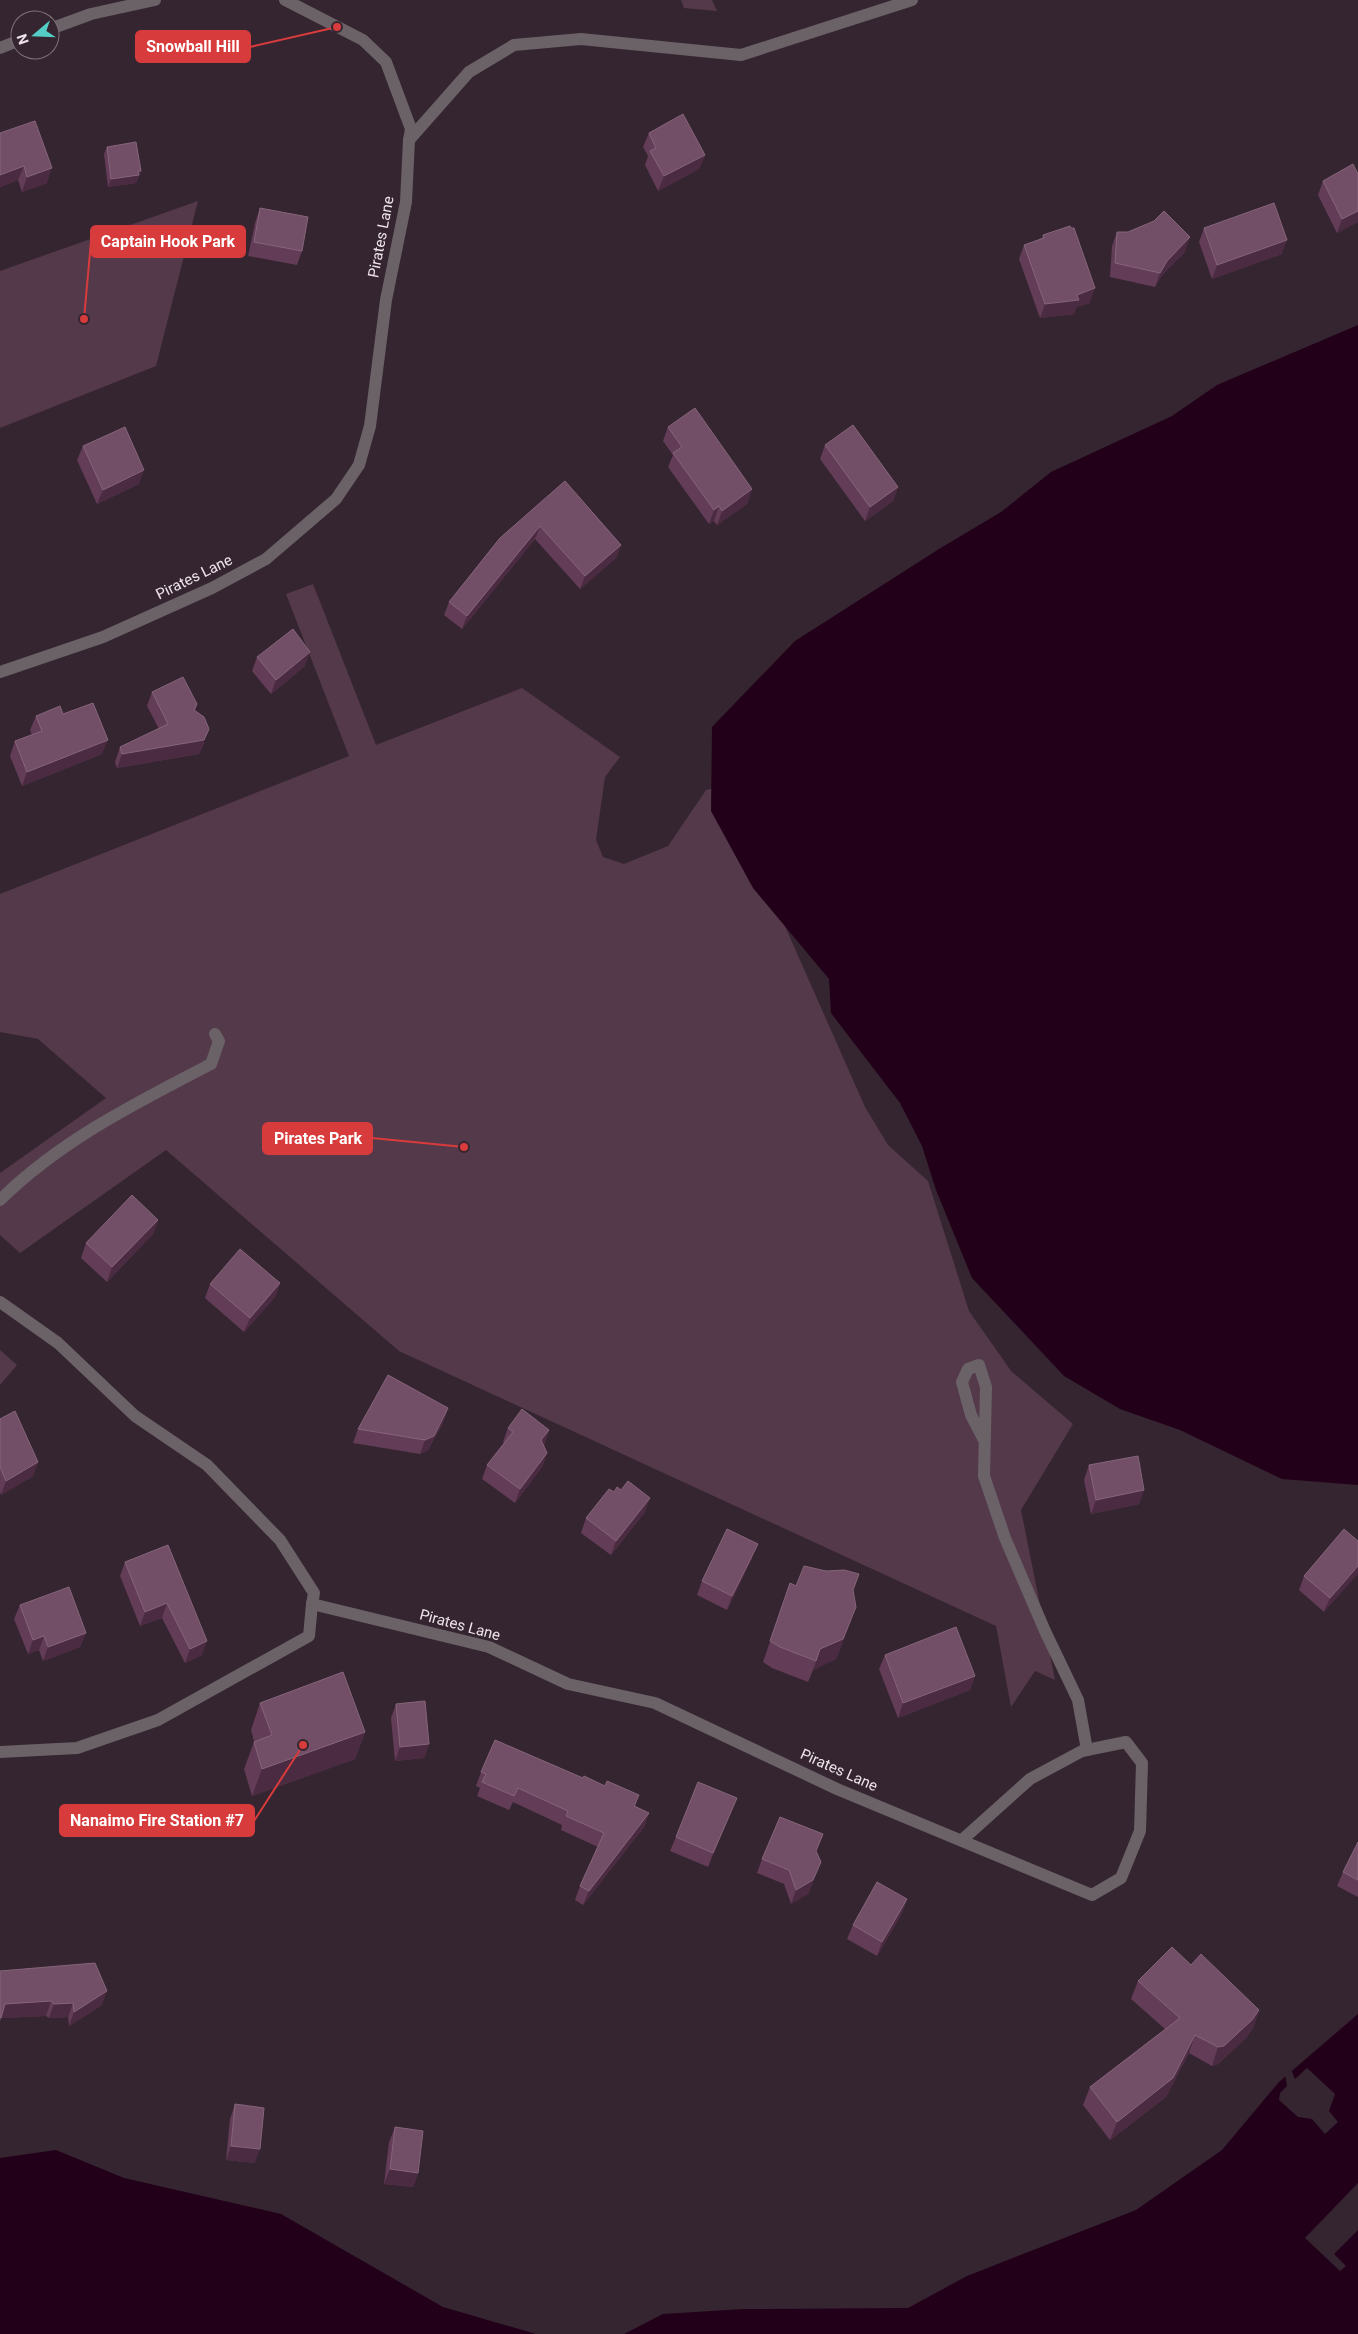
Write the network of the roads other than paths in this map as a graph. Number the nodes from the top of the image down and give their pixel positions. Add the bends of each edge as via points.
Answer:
1 (155, 0) edge
2 (285, 0) edge
3 (912, 0) edge
4 (60, 25) edge
5 (409, 140) junction
6 (0, 672) edge
7 (215, 1034) dead end
8 (0, 1200) edge
9 (0, 1302) edge
10 (984, 1440) junction
11 (312, 1604) junction
12 (1087, 1750) junction
13 (0, 1752) edge
14 (962, 1840) junction

1 - 4 street via 91,14
2 - 5 street, Pirates Lane via 363,40 386,62 410,130
3 - 5 street via 741,55 581,40 514,45 469,72
5 - 6 street, Pirates Lane via 406,202 386,300 370,426 359,465 336,499 266,559 212,588 103,637
7 - 8 street via 219,1041 210,1064 88,1130 38,1166
9 - 11 street via 58,1343 135,1416 207,1466 280,1540 314,1593
10 - 10 street via 986,1387 979,1365 968,1369 962,1382 971,1415
10 - 12 street via 984,1476 1005,1538 1078,1700
11 - 13 street via 309,1636 158,1720 77,1748
11 - 14 street, Pirates Lane via 489,1647 568,1684 655,1703 837,1789
12 - 14 street, Pirates Lane via 1030,1779
12 - 14 street, Pirates Lane via 1126,1742 1142,1763 1140,1831 1121,1878 1092,1895

